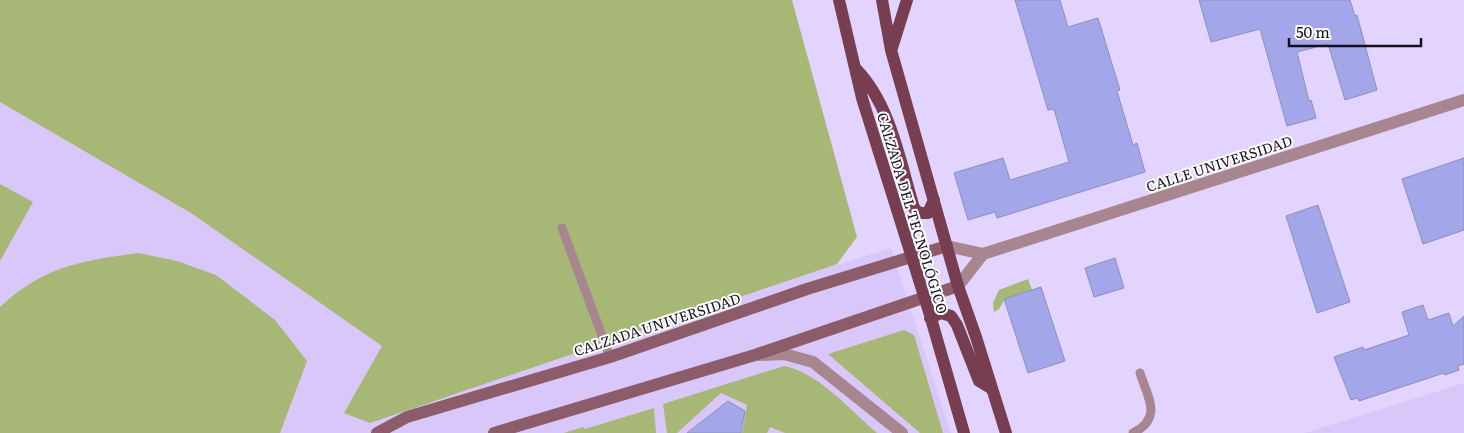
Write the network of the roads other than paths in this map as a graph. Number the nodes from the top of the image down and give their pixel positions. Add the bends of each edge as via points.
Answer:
1 (839, 0) edge
2 (882, 0) edge
3 (907, 0) edge
4 (891, 50) junction
5 (854, 67) junction
6 (1464, 100) edge
7 (934, 200) junction
8 (562, 228) dead end
9 (947, 246) junction
10 (983, 254) junction
11 (912, 256) junction
12 (958, 286) junction
13 (924, 298) junction
14 (930, 318) junction
15 (755, 355) junction
16 (610, 357) junction
17 (1140, 373) dead end
18 (992, 389) junction
19 (377, 433) edge
20 (494, 433) edge
21 (902, 433) edge
22 (964, 433) edge
23 (1006, 433) edge
24 (1133, 433) edge

1 - 5 main road, CALZADA DEL TECNOLÓGICO
2 - 4 main road, CALZADA DEL TECNOLÓGICO
3 - 4 main road
4 - 7 main road, CALZADA DEL TECNOLÓGICO
5 - 7 main road via 875,92 883,108 914,208 928,213
5 - 11 main road, CALZADA DEL TECNOLÓGICO
6 - 10 street, CALLE UNIVERSIDAD
7 - 9 main road, CALZADA DEL TECNOLÓGICO
8 - 16 lane
9 - 10 street
9 - 11 main road, CALZADA UNIVERSIDAD
9 - 12 main road, CALZADA DEL TECNOLÓGICO
10 - 12 street
11 - 13 main road, CALZADA DEL TECNOLÓGICO
11 - 16 main road, CALZADA UNIVERSIDAD
12 - 13 main road
12 - 18 main road, CALZADA DEL TECNOLÓGICO
13 - 14 main road, CALZADA DEL TECNOLÓGICO
13 - 15 main road
14 - 18 main road via 942,313 951,316 979,381
14 - 22 main road, CALZADA DEL TECNOLÓGICO
15 - 20 main road
15 - 21 street via 784,354 813,362
16 - 19 main road, CALZADA UNIVERSIDAD via 407,417
17 - 24 lane via 1151,417 1147,425
18 - 23 main road, CALZADA DEL TECNOLÓGICO

